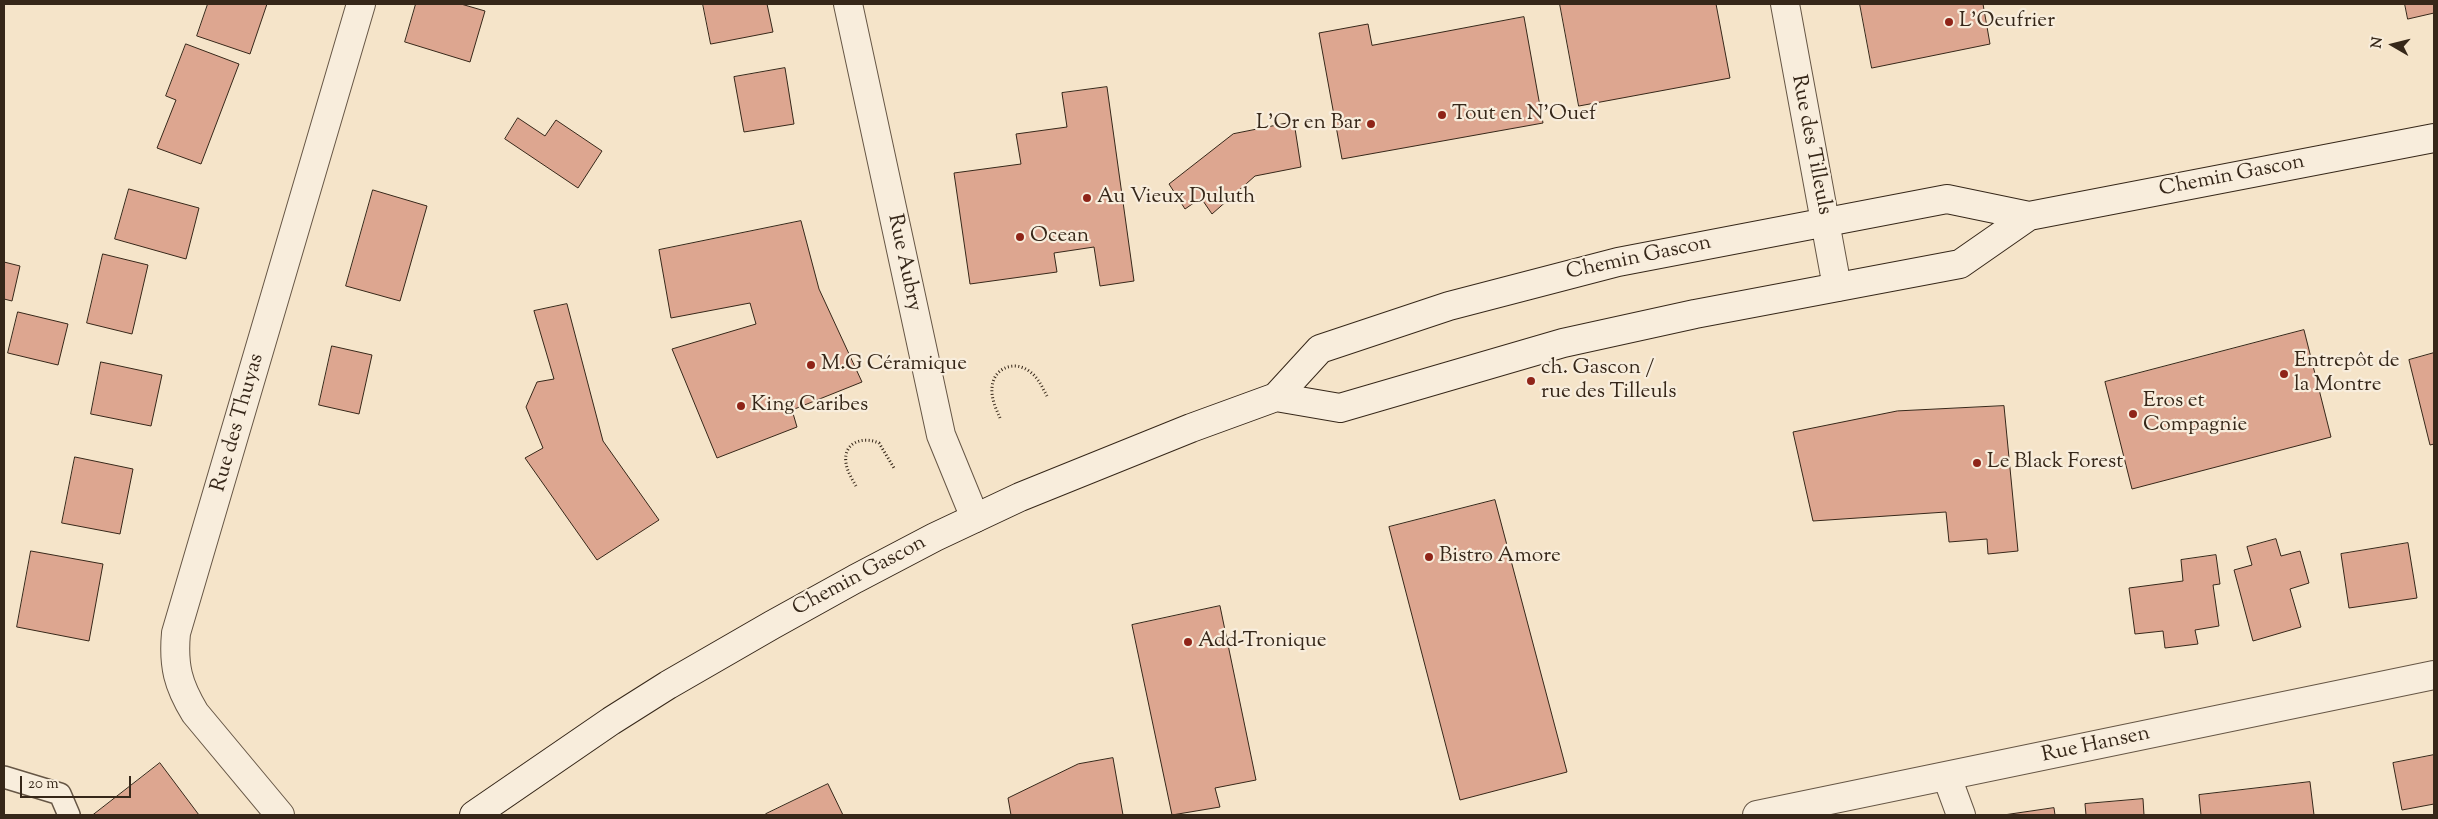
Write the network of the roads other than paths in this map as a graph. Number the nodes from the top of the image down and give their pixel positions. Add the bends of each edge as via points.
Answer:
1 (360, 4) edge
2 (848, 4) edge
3 (1785, 4) edge
4 (2434, 138) edge
5 (2029, 216) junction
6 (1825, 221) junction
7 (1837, 287) junction
8 (1276, 397) junction
9 (975, 518) junction
10 (2434, 675) edge
11 (4, 777) edge
12 (1947, 777) junction
13 (69, 815) edge
14 (280, 815) edge
15 (474, 815) edge
16 (1757, 815) edge
17 (1961, 815) edge

1 - 14 main road, Rue des Thuyas via 176,634 174,656 185,696 195,713
2 - 9 main road, Rue Aubry via 941,436
3 - 6 main road, Rue des Tilleuls
4 - 5 main road, Chemin Gascon
5 - 6 main road, Chemin Gascon via 1947,199
5 - 7 main road, Chemin Gascon via 1960,264
6 - 7 main road, Rue des Tilleuls
6 - 8 main road, Chemin Gascon via 1592,269 1502,291 1388,325 1320,349
7 - 8 main road, Chemin Gascon via 1562,343 1340,408
8 - 9 main road, Chemin Gascon via 1129,452
9 - 15 main road, Chemin Gascon via 772,624 668,685
10 - 12 main road, Rue Hansen
11 - 13 lane via 60,794
12 - 16 main road, Rue Hansen
12 - 17 main road

